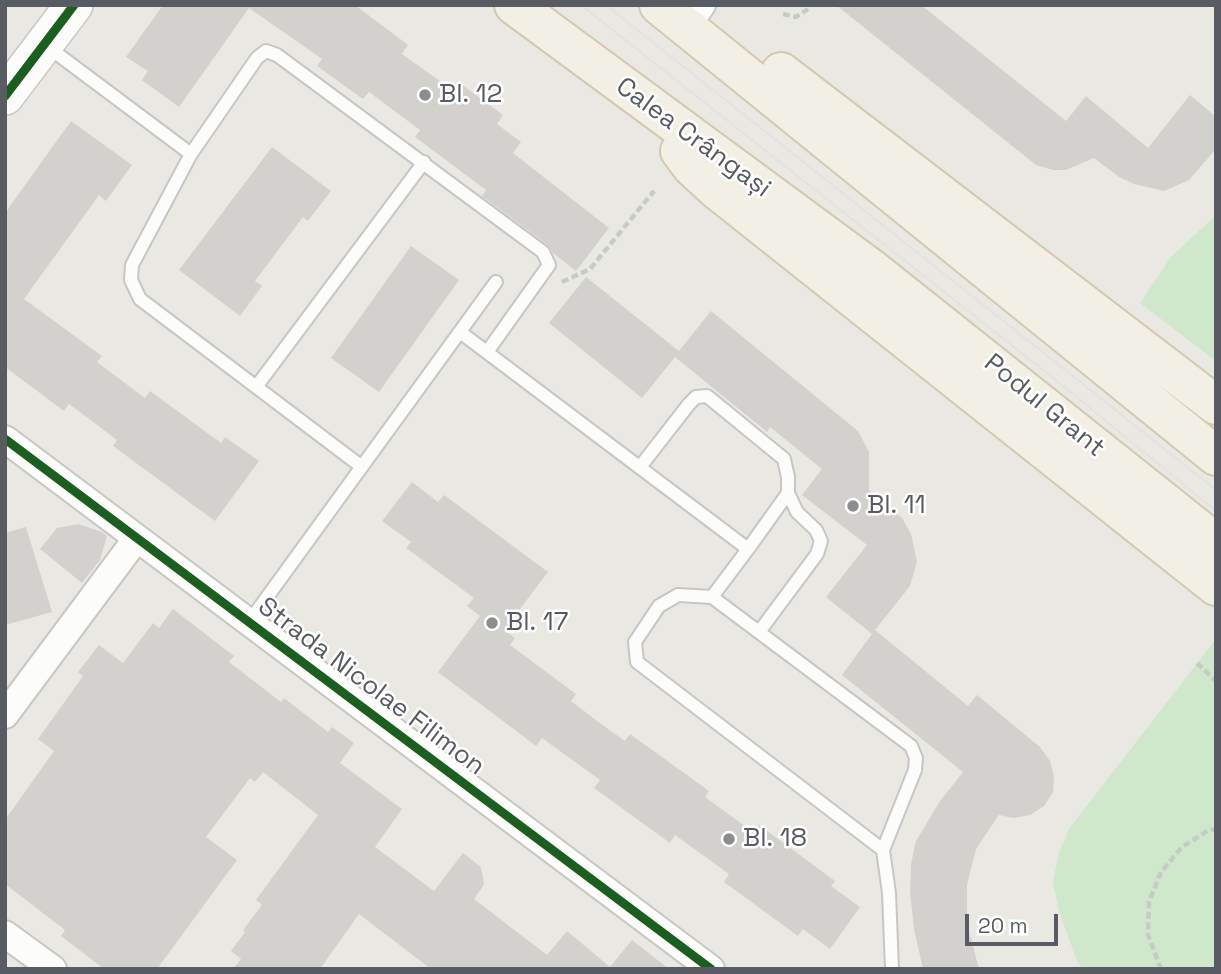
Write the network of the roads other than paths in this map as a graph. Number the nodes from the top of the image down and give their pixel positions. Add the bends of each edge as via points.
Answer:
1 (74, 5) edge
2 (514, 5) edge
3 (682, 12) edge
4 (45, 44) junction
5 (5, 96) edge
6 (643, 102) junction
7 (191, 154) junction
8 (424, 162) junction
9 (873, 270) joint
10 (496, 282) dead end
11 (460, 332) junction
12 (487, 352) junction
13 (256, 387) junction
14 (1216, 405) edge
15 (5, 439) edge
16 (1216, 456) edge
17 (362, 467) junction
18 (640, 467) junction
19 (788, 493) junction
20 (137, 538) junction
21 (1216, 543) edge
22 (748, 549) junction
23 (1216, 586) edge
24 (712, 597) junction
25 (249, 622) junction
26 (760, 632) junction
27 (5, 715) edge
28 (883, 850) junction
29 (5, 934) edge
30 (53, 969) edge
31 (711, 969) edge
32 (892, 969) edge

1 - 4 street
2 - 6 main road, Calea Crângași
3 - 14 main road via 761,57
3 - 16 main road via 915,214
4 - 5 street
4 - 7 lane
6 - 9 main road, Calea Crângași
6 - 23 main road via 692,167 716,189
7 - 8 lane via 257,58 267,51
7 - 13 lane via 132,265 131,280 140,299
8 - 12 lane via 543,252 549,265
8 - 13 lane
9 - 21 main road, Podul Grant
10 - 11 lane
11 - 12 lane
11 - 17 lane
12 - 18 lane
13 - 17 lane
15 - 20 street, Strada Nicolae Filimon
17 - 25 lane
18 - 19 lane via 689,404 696,397 707,396 785,459
18 - 22 lane
19 - 22 lane
19 - 26 lane via 821,541 817,554
20 - 25 street, Strada Nicolae Filimon
20 - 27 street
22 - 24 lane
24 - 26 lane
24 - 28 lane via 678,595 659,606 635,642 637,662
25 - 31 street, Strada Nicolae Filimon
26 - 28 lane via 911,747 915,770
28 - 32 lane
29 - 30 street

